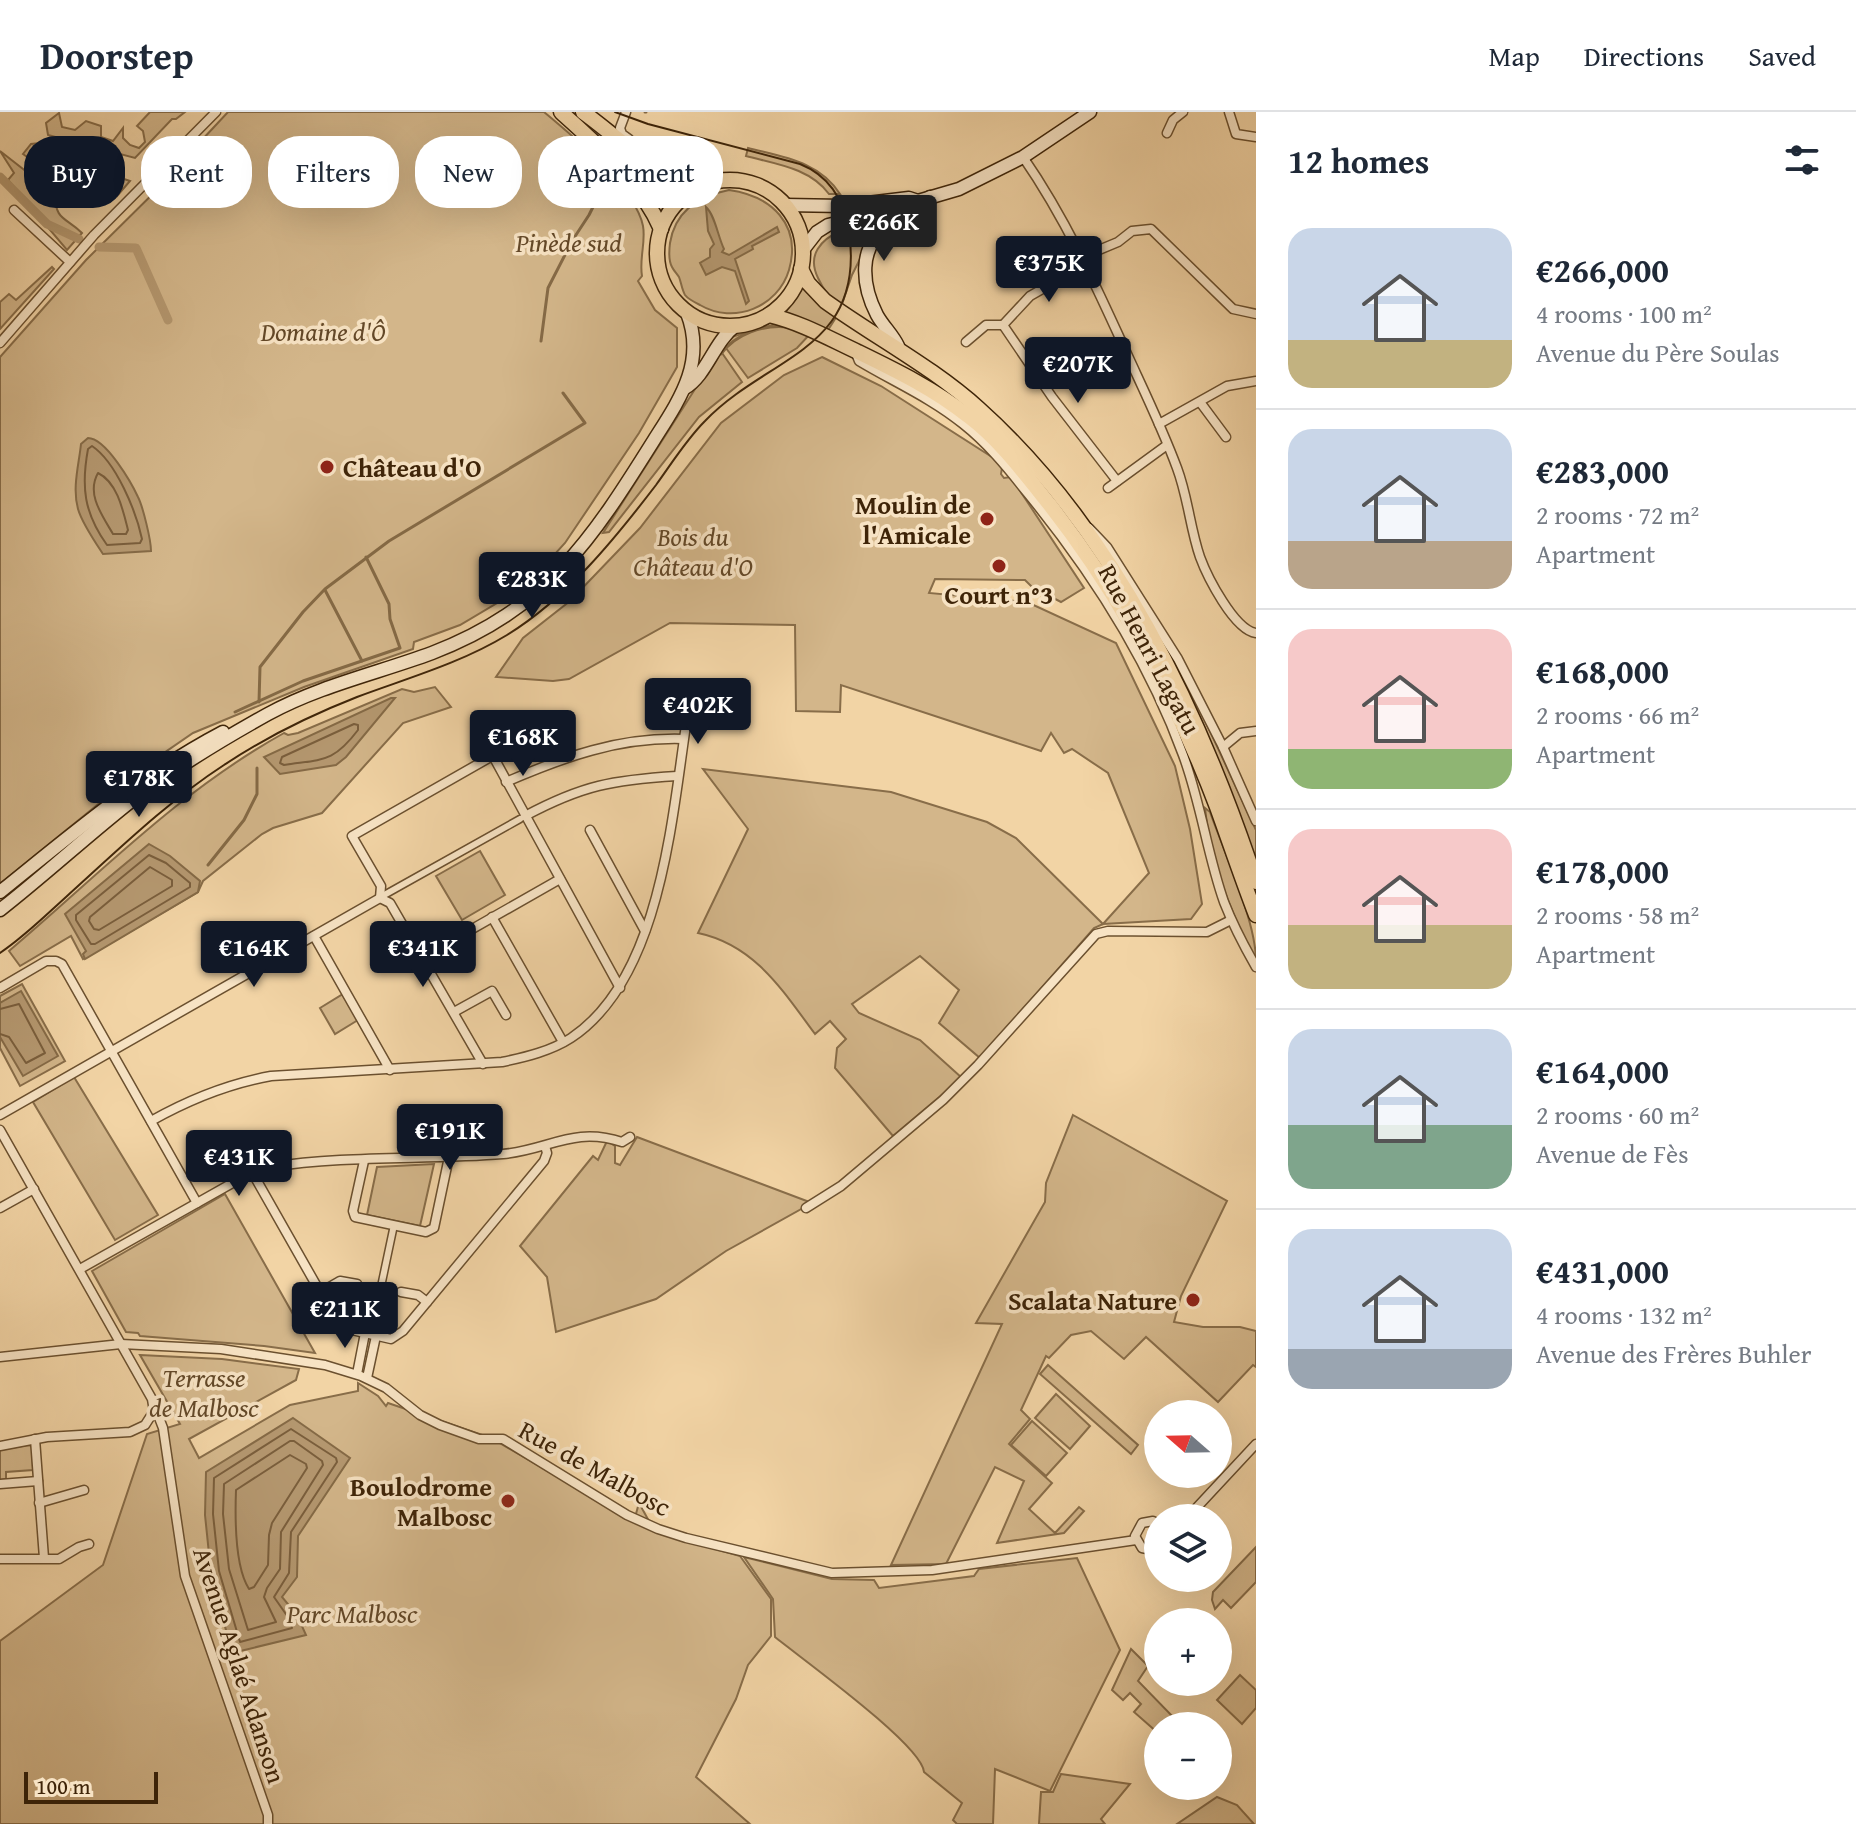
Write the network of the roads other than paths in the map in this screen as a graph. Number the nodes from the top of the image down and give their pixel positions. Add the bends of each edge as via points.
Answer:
1 (216, 112) edge
2 (561, 112) edge
3 (583, 112) edge
4 (626, 112) edge
5 (1090, 112) edge
6 (1183, 112) edge
7 (1229, 112) edge
8 (1167, 133) dead end
9 (616, 136) edge
10 (625, 136) edge
11 (1256, 137) edge
12 (1023, 157) junction
13 (723, 181) edge
14 (924, 199) junction
15 (785, 205) junction
16 (674, 208) edge
17 (14, 210) dead end
18 (661, 229) junction
19 (803, 250) junction
20 (1084, 261) junction
21 (70, 262) junction
22 (801, 269) junction
23 (687, 313) junction
24 (1256, 314) edge
25 (769, 315) junction
26 (1003, 325) junction
27 (735, 326) junction
28 (966, 342) dead end
29 (0, 343) edge
30 (855, 351) junction
31 (900, 353) junction
32 (1256, 381) edge
33 (685, 388) junction
34 (1200, 402) junction
35 (1159, 424) junction
36 (1226, 437) dead end
37 (1167, 445) junction
38 (1117, 481) junction
39 (1108, 488) dead end
40 (1080, 523) junction
41 (1256, 633) edge
42 (688, 712) dead end
43 (267, 715) junction
44 (1256, 731) edge
45 (683, 739) junction
46 (508, 747) dead end
47 (1223, 747) junction
48 (493, 756) junction
49 (677, 776) junction
50 (506, 782) junction
51 (522, 818) junction
52 (1256, 821) edge
53 (590, 830) dead end
54 (560, 879) junction
55 (1256, 882) edge
56 (0, 892) edge
57 (383, 896) junction
58 (0, 910) edge
59 (1256, 915) edge
60 (492, 917) junction
61 (1231, 920) junction
62 (645, 931) junction
63 (314, 936) junction
64 (423, 957) junction
65 (1256, 967) edge
66 (0, 988) edge
67 (620, 988) junction
68 (454, 1012) junction
69 (506, 1015) dead end
70 (563, 1042) junction
71 (111, 1050) junction
72 (483, 1064) junction
73 (390, 1070) junction
74 (0, 1115) edge
75 (151, 1121) junction
76 (0, 1130) edge
77 (630, 1137) dead end
78 (545, 1146) junction
79 (449, 1157) junction
80 (364, 1161) junction
81 (252, 1172) junction
82 (34, 1189) junction
83 (197, 1203) junction
84 (0, 1208) edge
85 (806, 1208) dead end
86 (394, 1225) junction
87 (80, 1269) junction
88 (357, 1284) dead end
89 (321, 1292) junction
90 (401, 1292) dead end
91 (427, 1302) junction
92 (371, 1334) junction
93 (121, 1344) junction
94 (0, 1357) edge
95 (357, 1374) junction
96 (367, 1378) junction
97 (154, 1411) junction
98 (35, 1439) junction
99 (1256, 1444) edge
100 (0, 1446) edge
101 (38, 1481) junction
102 (0, 1484) edge
103 (84, 1490) dead end
104 (39, 1503) junction
105 (1200, 1504) edge
106 (1144, 1523) edge
107 (1136, 1540) junction
108 (89, 1544) dead end
109 (1144, 1547) edge
110 (44, 1558) junction
111 (0, 1559) edge
112 (268, 1824) edge

1 - 21 street
2 - 18 main road via 621,170 652,208
3 - 9 main road
4 - 10 street via 620,131
5 - 12 main road
6 - 8 street
7 - 11 street via 1236,134
12 - 14 main road via 959,189
12 - 20 street
13 - 15 main road via 749,183
14 - 15 main road
14 - 19 main road via 828,225
14 - 31 main road via 923,213 880,234 864,268 875,311
15 - 19 main road
16 - 18 main road
17 - 21 street
18 - 23 main road via 660,272
19 - 22 main road
20 - 24 street via 1132,231 1151,229 1233,309
20 - 26 street via 1030,296
20 - 35 street
21 - 29 street
22 - 25 main road via 790,295
22 - 31 main road via 825,301
23 - 27 main road via 710,324
23 - 33 main road via 696,348
25 - 27 main road
25 - 30 main road via 797,321
26 - 28 street via 986,325
26 - 38 street
27 - 33 main road
30 - 59 main road via 906,375 971,418 1069,530 1151,660 1216,806
30 - 61 street, Rue Henri Lagatu via 859,361 926,398 986,444 1081,564 1118,621 1173,728
31 - 40 main road via 977,407 1015,443
32 - 34 street via 1227,386
33 - 43 main road via 600,524 532,598 458,642
34 - 35 street
34 - 36 street
35 - 37 street
37 - 38 street
37 - 41 street via 1212,583 1241,625
38 - 39 street
40 - 47 street via 1094,531 1138,594
40 - 55 main road via 1181,692
42 - 45 street
43 - 56 main road via 252,717 157,769
43 - 58 main road via 136,798
44 - 47 street via 1240,733
45 - 49 street
45 - 50 street via 601,747
46 - 48 street
47 - 52 street
48 - 50 street
48 - 57 street via 352,836
49 - 51 street via 615,780 565,796
49 - 62 street via 661,878
50 - 51 street
51 - 54 street
51 - 57 street
53 - 62 street
54 - 60 street
54 - 67 street
57 - 63 street
57 - 64 street
60 - 64 street
60 - 70 street
61 - 65 street, Rue Henri Lagatu
61 - 85 street via 1207,932 1096,934 943,1100 841,1186
62 - 67 street
63 - 71 street
63 - 73 street
64 - 68 street
66 - 71 street via 46,961 62,964
67 - 70 street via 597,1017
68 - 69 street via 492,991
68 - 72 street
70 - 72 street via 527,1057
71 - 74 street
71 - 75 street
72 - 73 street
73 - 75 street via 245,1081 199,1096
75 - 83 street
76 - 82 street, Avenue Aglaé Adanson
77 - 78 street via 622,1142 577,1136
78 - 79 street via 520,1153
78 - 91 street via 544,1161
79 - 80 street
79 - 86 street via 434,1228 426,1232
80 - 81 street via 289,1164
80 - 86 street via 355,1217
81 - 83 street
81 - 89 street
82 - 84 street
82 - 87 street, Avenue Aglaé Adanson
83 - 87 street
86 - 92 street
87 - 93 street, Avenue Aglaé Adanson
88 - 89 street via 340,1281
89 - 92 street via 343,1328
90 - 91 street
91 - 92 street via 400,1334 391,1339
92 - 95 street
92 - 96 street
93 - 94 street, Rue de Malbosc
93 - 95 street, Rue de Malbosc via 221,1349 304,1360
93 - 97 street, Avenue Aglaé Adanson via 147,1386
95 - 96 street, Rue de Malbosc
96 - 107 street, Rue de Malbosc via 423,1417 479,1439 503,1439 627,1515 686,1538 832,1573 932,1570
97 - 98 street via 145,1425 130,1432
97 - 112 street, Avenue Aglaé Adanson via 163,1428 185,1576
98 - 100 street
98 - 101 street
99 - 105 street
101 - 102 street
101 - 104 street
103 - 104 street
104 - 110 street
106 - 107 street, Rue de Malbosc via 1136,1530
107 - 109 street, Rue de Malbosc
108 - 110 street via 59,1559
110 - 111 street

